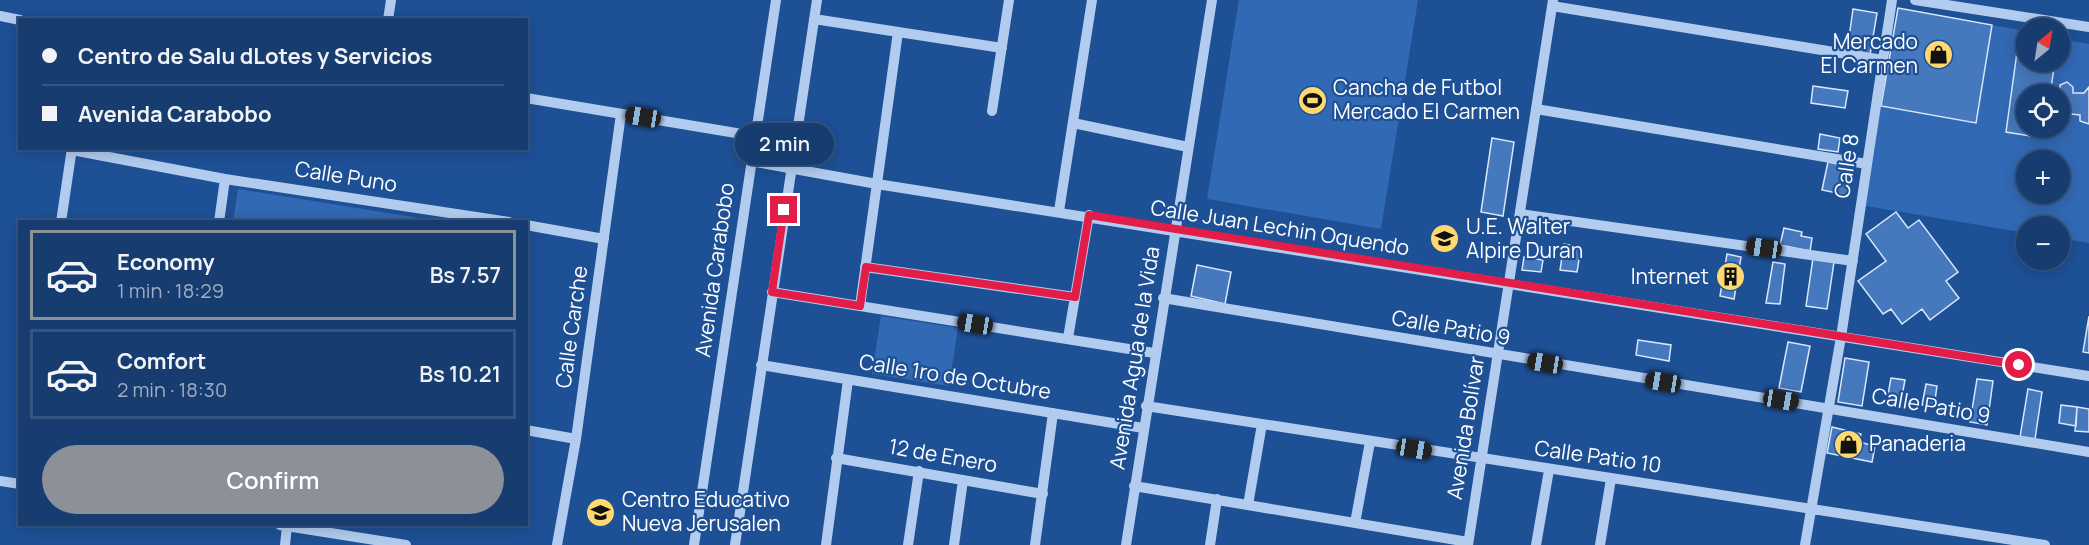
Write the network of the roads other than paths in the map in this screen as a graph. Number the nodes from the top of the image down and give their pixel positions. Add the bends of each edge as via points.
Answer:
1 (391, 0) edge
2 (776, 0) edge
3 (817, 0) edge
4 (1009, 0) edge
5 (1092, 0) edge
6 (1212, 0) edge
7 (1892, 0) edge
8 (1915, 0) edge
9 (1553, 3) edge
10 (0, 16) edge
11 (388, 18) edge
12 (814, 19) junction
13 (18, 20) edge
14 (2089, 27) edge
15 (898, 32) junction
16 (1002, 48) junction
17 (1883, 60) junction
18 (528, 98) edge
19 (1536, 109) junction
20 (992, 111) dead end
21 (621, 114) junction
22 (1073, 123) junction
23 (754, 136) junction
24 (1188, 147) junction
25 (72, 150) edge
26 (77, 150) edge
27 (750, 161) junction
28 (1867, 164) junction
29 (790, 168) junction
30 (225, 179) junction
31 (877, 184) junction
32 (1059, 211) junction
33 (1520, 214) junction
34 (1089, 215) junction
35 (62, 220) edge
36 (219, 220) edge
37 (491, 220) edge
38 (528, 225) edge
39 (1175, 230) junction
40 (604, 239) junction
41 (1853, 261) junction
42 (866, 267) junction
43 (1509, 285) junction
44 (772, 292) junction
45 (1075, 297) junction
46 (1163, 298) junction
47 (860, 306) junction
48 (1841, 337) junction
49 (1068, 338) junction
50 (1154, 353) junction
51 (1497, 355) junction
52 (761, 365) junction
53 (2089, 376) edge
54 (848, 380) junction
55 (1146, 406) junction
56 (1828, 408) junction
57 (1053, 412) junction
58 (1262, 424) junction
59 (1143, 428) junction
60 (528, 430) edge
61 (576, 439) junction
62 (1370, 442) junction
63 (2089, 452) edge
64 (836, 458) junction
65 (1481, 460) junction
66 (1548, 470) junction
67 (919, 471) junction
68 (1611, 479) junction
69 (963, 480) junction
70 (0, 481) edge
71 (18, 484) edge
72 (1134, 486) junction
73 (1043, 494) junction
74 (1217, 500) junction
75 (1248, 505) junction
76 (1810, 507) junction
77 (1355, 523) junction
78 (284, 526) edge
79 (1468, 543) edge
80 (285, 545) edge
81 (406, 545) edge
82 (557, 545) edge
83 (694, 545) edge
84 (735, 545) edge
85 (826, 545) edge
86 (908, 545) edge
87 (954, 545) edge
88 (1035, 545) edge
89 (1125, 545) edge
90 (1210, 545) edge
91 (1536, 545) edge
92 (1600, 545) edge
93 (1805, 545) edge
94 (2045, 545) edge

1 - 11 street
2 - 23 street, Avenida Carabobo
3 - 12 street
4 - 16 street
5 - 22 street
6 - 24 street, Avenida Agua de la Vida
7 - 17 street, Calle 8
8 - 14 street
9 - 17 street
9 - 19 street, Avenida Bolívar
10 - 13 street
12 - 15 street
12 - 29 street
15 - 16 street
15 - 31 street
16 - 20 street
17 - 28 street, Calle 8
18 - 21 street
19 - 28 street
19 - 33 street, Avenida Bolívar
21 - 23 street
21 - 40 street, Calle Carche
22 - 24 street
22 - 32 street
23 - 27 street, Avenida Carabobo
24 - 39 street, Avenida Agua de la Vida
25 - 35 street
26 - 30 street, Calle Puno
27 - 29 street, Calle Juan Lechin Oquendo
27 - 83 street, Avenida Carabobo
28 - 41 street, Calle 8
29 - 31 street, Calle Juan Lechin Oquendo
29 - 44 street
30 - 36 street
30 - 37 street, Calle Puno
31 - 32 street, Calle Juan Lechin Oquendo
31 - 42 street
32 - 34 street, Calle Juan Lechin Oquendo
33 - 41 street
33 - 43 street, Avenida Bolívar
34 - 39 street, Calle Juan Lechin Oquendo
34 - 45 street
38 - 40 street
39 - 43 street, Calle Juan Lechin Oquendo
39 - 46 street, Avenida Agua de la Vida
40 - 61 street, Calle Carche
41 - 48 street, Calle 8
42 - 45 street
42 - 47 street
43 - 48 street, Calle Juan Lechin Oquendo
43 - 51 street, Avenida Bolívar
44 - 47 street
44 - 52 street
45 - 49 street
46 - 50 street, Avenida Agua de la Vida
46 - 51 street, Calle Patio 9
47 - 49 street
48 - 53 street, Calle Juan Lechin Oquendo
48 - 56 street, Calle 8
49 - 50 street
50 - 55 street, Avenida Agua de la Vida
51 - 56 street, Calle Patio 9
51 - 65 street, Avenida Bolívar
52 - 54 street, Calle 1ro de Octubre
52 - 84 street
54 - 57 street, Calle 1ro de Octubre
54 - 64 street
55 - 58 street, Calle Patio 10
55 - 59 street, Avenida Agua de la Vida
56 - 63 street, Calle Patio 9
56 - 76 street, Calle 8
57 - 59 street, Calle 1ro de Octubre
57 - 73 street
58 - 62 street, Calle Patio 10
58 - 75 street
59 - 72 street, Avenida Agua de la Vida
60 - 61 street
61 - 82 street, Calle Carche
62 - 65 street, Calle Patio 10
62 - 77 street
64 - 67 street, 12 de Enero
64 - 85 street
65 - 66 street, Calle Patio 10
65 - 79 street, Avenida Bolívar
66 - 68 street, Calle Patio 10
66 - 91 street
67 - 69 street, 12 de Enero
67 - 86 street
68 - 76 street, Calle Patio 10
68 - 92 street
69 - 73 street, 12 de Enero
69 - 87 street
70 - 71 street
72 - 74 street
72 - 89 street, Avenida Agua de la Vida
73 - 88 street
74 - 75 street
74 - 90 street
75 - 77 street
76 - 93 street, Calle 8
76 - 94 street, Calle Patio 10
77 - 79 street
78 - 80 street
78 - 81 street

